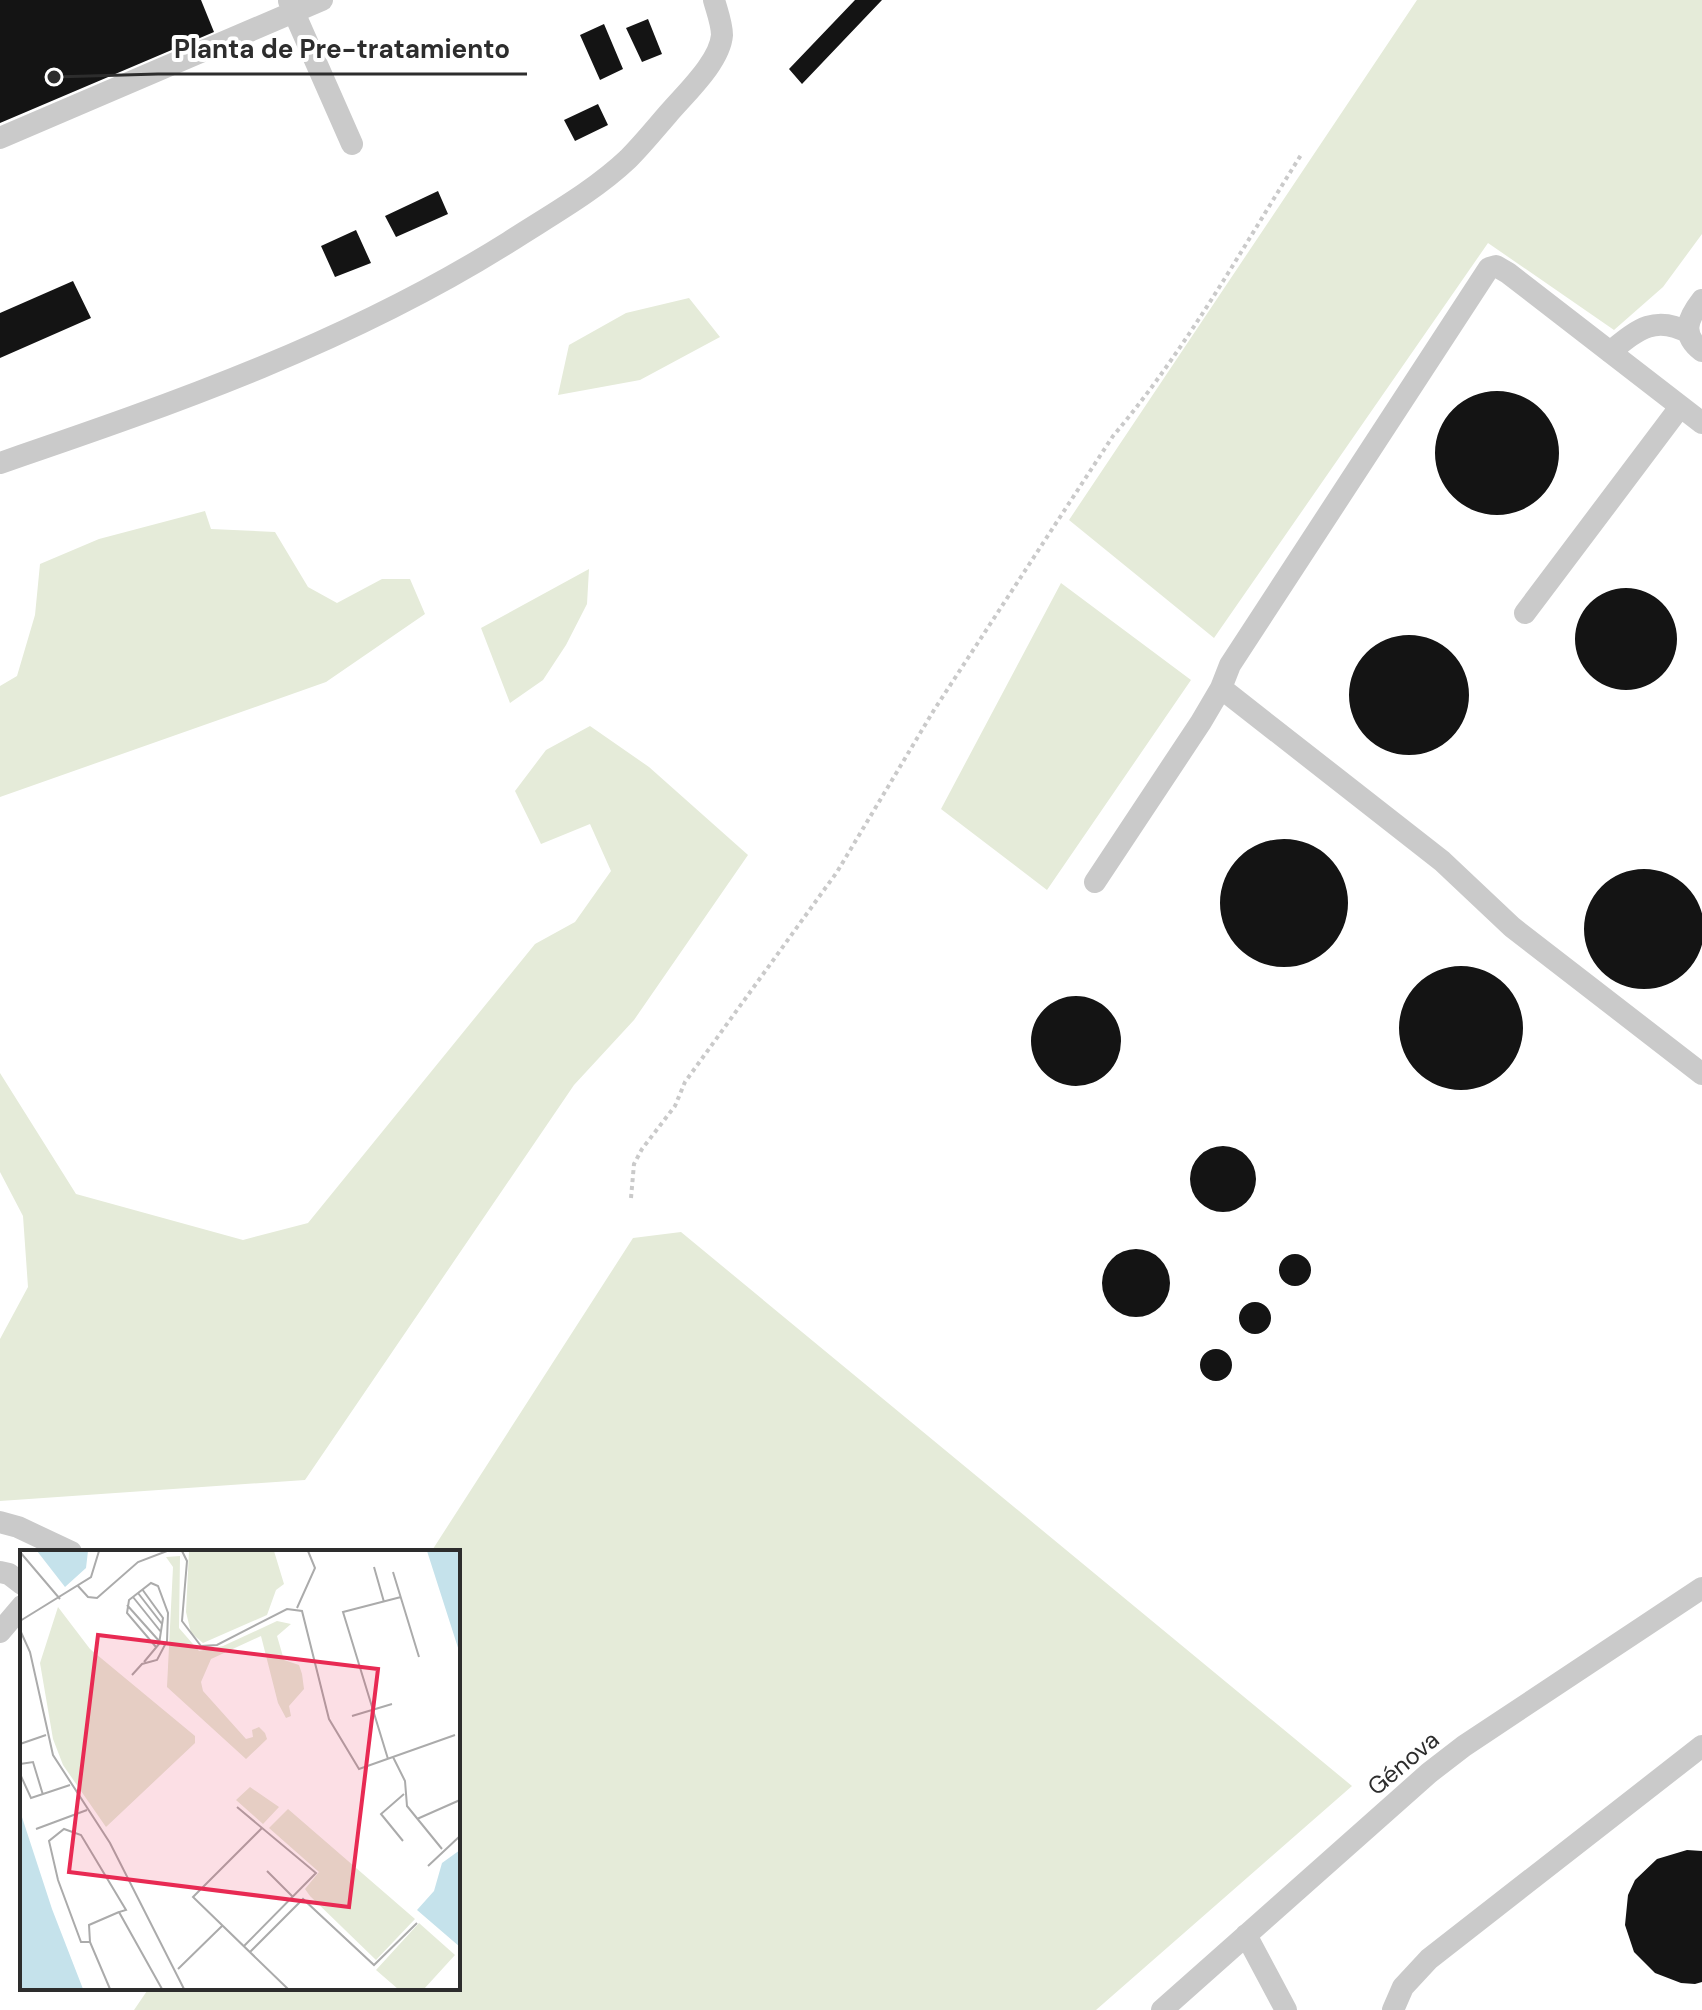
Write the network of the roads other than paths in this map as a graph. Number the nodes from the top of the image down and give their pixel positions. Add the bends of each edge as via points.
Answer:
1 (322, 0) edge
2 (714, 0) edge
3 (292, 6) edge
4 (0, 138) edge
5 (352, 144) dead end
6 (1702, 300) edge
7 (1695, 342) edge
8 (1610, 352) junction
9 (1680, 407) junction
10 (1702, 423) edge
11 (0, 463) edge
12 (1525, 613) dead end
13 (1221, 688) junction
14 (1095, 882) dead end
15 (1702, 1074) edge
16 (0, 1522) edge
17 (67, 1550) edge
18 (0, 1572) edge
19 (20, 1582) edge
20 (1702, 1588) edge
21 (20, 1608) edge
22 (0, 1632) edge
23 (1702, 1746) edge
24 (1246, 1935) junction
25 (1162, 2010) edge
26 (1286, 2010) edge
27 (1393, 2010) edge

1 - 3 street
2 - 11 street via 722,33 718,52 692,87 627,160 537,224 462,271 320,344 159,409
3 - 4 street
3 - 5 street
6 - 7 street via 1689,317
7 - 8 street via 1673,324 1661,322 1634,333
8 - 9 street
8 - 13 street via 1508,273 1489,268 1230,665
9 - 10 street
9 - 12 street
13 - 14 street
13 - 15 street via 1442,861 1512,927
16 - 17 street
18 - 19 street
20 - 24 street, Génova via 1452,1755
21 - 22 street
23 - 27 street via 1429,1959 1403,1987
24 - 25 street, Génova
24 - 26 street

